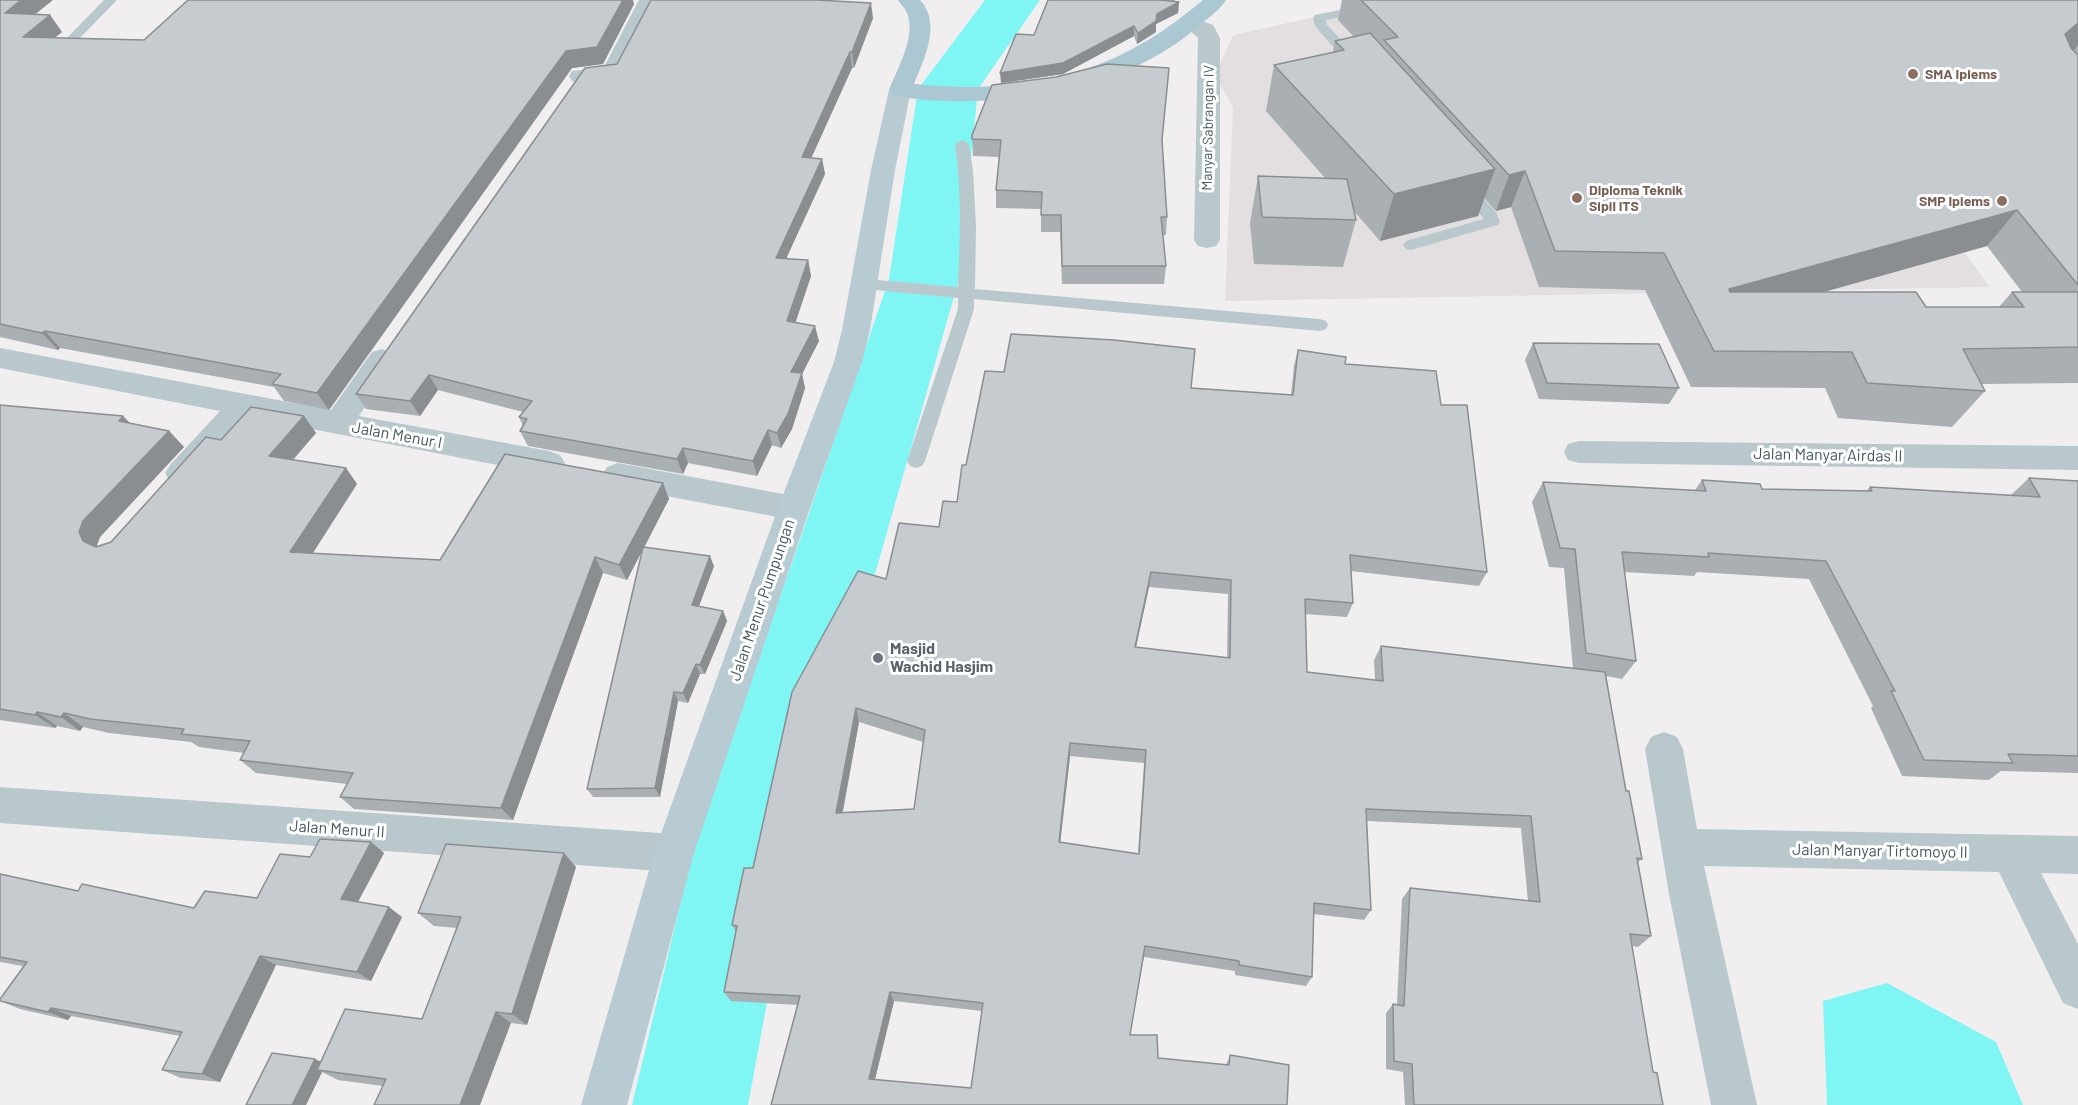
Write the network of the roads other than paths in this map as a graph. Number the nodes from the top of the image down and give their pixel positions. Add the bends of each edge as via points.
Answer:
1 (111, 0) edge
2 (649, 0) edge
3 (908, 0) edge
4 (1216, 0) edge
5 (1408, 0) edge
6 (1192, 23) junction
7 (93, 50) edge
8 (1366, 75) edge
9 (900, 90) junction
10 (568, 94) edge
11 (962, 144) dead end
12 (1451, 171) edge
13 (1207, 240) dead end
14 (1411, 245) dead end
15 (865, 284) junction
16 (965, 295) junction
17 (1320, 325) dead end
18 (398, 336) edge
19 (0, 358) edge
20 (243, 405) junction
21 (337, 424) junction
22 (1579, 452) dead end
23 (2078, 458) edge
24 (916, 461) dead end
25 (163, 493) edge
26 (794, 508) junction
27 (1664, 749) dead end
28 (0, 805) edge
29 (1681, 847) junction
30 (674, 853) junction
31 (2010, 853) junction
32 (2078, 855) edge
33 (2078, 988) edge
34 (604, 1105) edge
35 (1734, 1105) edge

1 - 7 lane via 71,40 73,49
2 - 10 street via 612,74 582,74
3 - 9 main road via 921,18
4 - 6 main road
5 - 8 lane via 1319,18 1321,26
6 - 9 main road via 1146,53 1093,77 1044,89 984,95
6 - 13 street, Manyar Sabrangan IV via 1205,30 1209,38
9 - 15 street, Jalan Menur Pumpungan
11 - 16 lane via 967,193
12 - 14 lane via 1491,215 1492,222
15 - 16 lane
15 - 26 street, Jalan Menur Pumpungan via 848,362
16 - 17 lane
16 - 24 lane via 960,334
18 - 21 street
19 - 20 street, Jalan Menur I
20 - 21 street, Jalan Menur I
20 - 25 street
21 - 26 street, Jalan Menur I
22 - 23 street, Jalan Manyar Airdas II
26 - 30 street, Jalan Menur Pumpungan
27 - 29 street
28 - 30 street, Jalan Menur II
29 - 31 street, Jalan Manyar Tirtomoyo II
29 - 35 street
30 - 34 street, Jalan Menur Pumpungan
31 - 32 street, Jalan Manyar Tirtomoyo II
31 - 33 street

